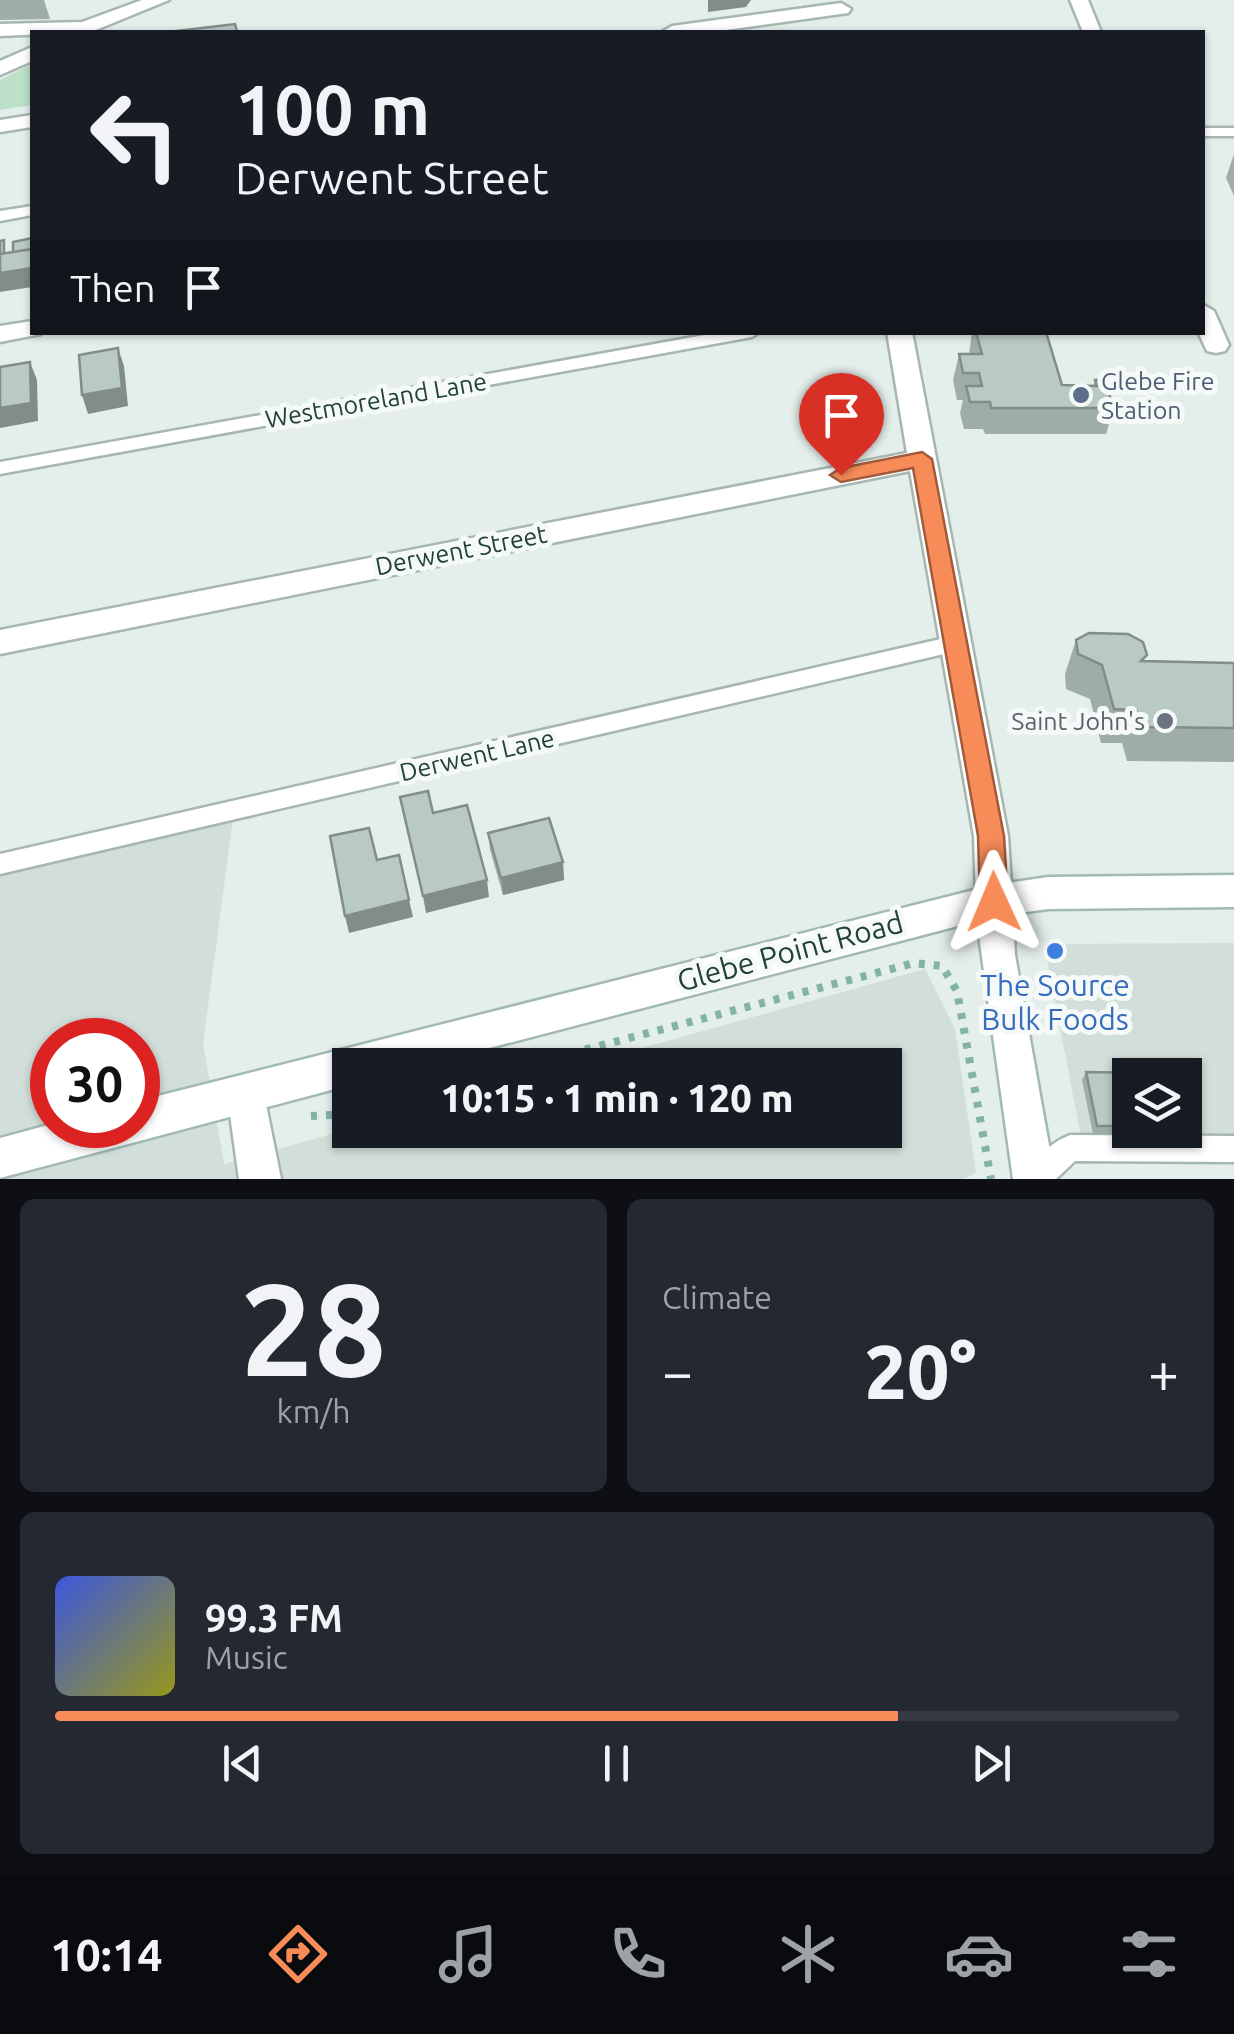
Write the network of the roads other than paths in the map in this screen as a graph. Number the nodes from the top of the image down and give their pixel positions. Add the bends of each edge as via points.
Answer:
1 (160, 0) edge
2 (1078, 0) edge
3 (841, 4) edge
4 (0, 30) edge
5 (78, 30) edge
6 (684, 30) edge
7 (846, 30) dead end
8 (1091, 30) edge
9 (30, 54) edge
10 (0, 69) edge
11 (30, 122) edge
12 (0, 126) edge
13 (1205, 132) edge
14 (1234, 132) edge
15 (30, 211) edge
16 (0, 216) edge
17 (30, 312) edge
18 (0, 317) edge
19 (1205, 318) edge
20 (30, 329) edge
21 (0, 334) edge
22 (735, 335) edge
23 (900, 335) edge
24 (1216, 344) dead end
25 (922, 459) junction
26 (0, 468) edge
27 (0, 642) edge
28 (954, 644) junction
29 (0, 864) edge
30 (1234, 891) edge
31 (994, 902) junction
32 (419, 1048) edge
33 (332, 1070) edge
34 (247, 1092) junction
35 (160, 1116) edge
36 (38, 1148) edge
37 (1234, 1149) edge
38 (0, 1158) edge
39 (260, 1179) edge
40 (1034, 1179) edge

1 - 5 street
2 - 8 street
3 - 6 street
3 - 7 street
4 - 5 street
9 - 10 street
11 - 12 street
13 - 14 lane
15 - 16 lane
17 - 18 street
19 - 24 street
20 - 21 street
22 - 26 lane, Westmoreland Lane
23 - 25 street
25 - 27 street, Derwent Street
25 - 28 street
28 - 29 lane, Derwent Lane
28 - 31 street via 991,836
30 - 31 street, Glebe Point Road via 1063,892
31 - 32 street, Glebe Point Road
31 - 40 street
33 - 34 street, Glebe Point Road
34 - 35 street, Glebe Point Road
34 - 39 street
36 - 38 street
37 - 40 lane via 1070,1148

